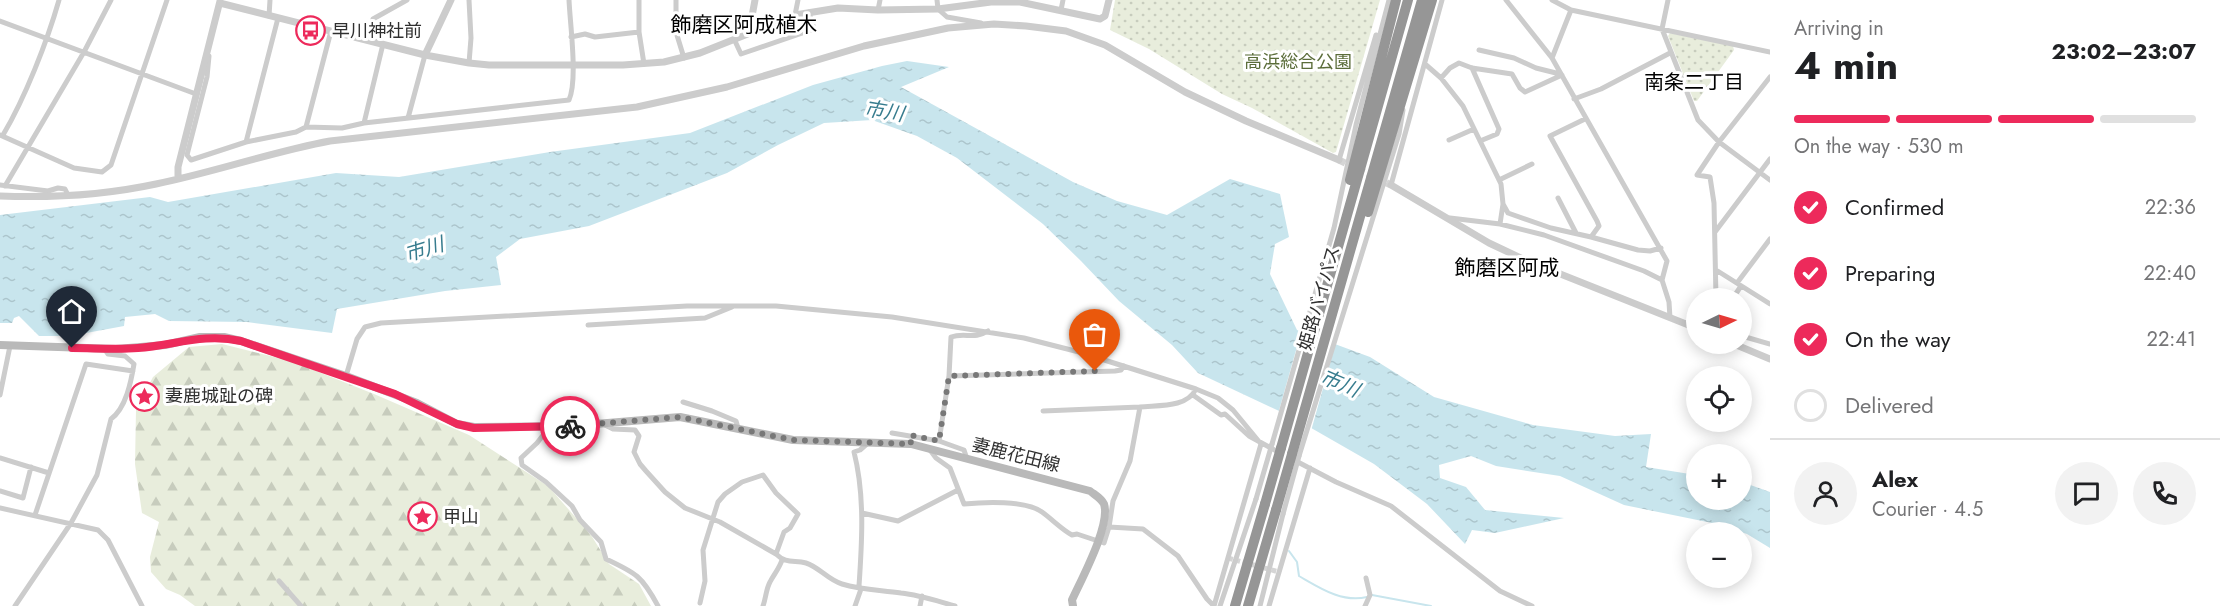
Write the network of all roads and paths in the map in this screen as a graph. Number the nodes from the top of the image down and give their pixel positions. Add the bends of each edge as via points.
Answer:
1 (59, 0) edge
2 (111, 0) edge
3 (167, 0) edge
4 (270, 0) edge
5 (407, 0) edge
6 (451, 0) edge
7 (469, 0) edge
8 (569, 0) edge
9 (639, 0) edge
10 (676, 0) edge
11 (755, 0) edge
12 (798, 0) edge
13 (880, 0) edge
14 (937, 0) edge
15 (1063, 0) edge
16 (1109, 0) edge
17 (1408, 0) edge
18 (1422, 0) edge
19 (1432, 0) edge
20 (1442, 0) edge
21 (1506, 0) edge
22 (1552, 0) edge
23 (1668, 0) edge
24 (218, 1) edge
25 (991, 1) edge
26 (1020, 1) edge
27 (1391, 1) edge
28 (838, 4) edge
29 (938, 9) junction
30 (878, 10) junction
31 (1061, 10) junction
32 (1570, 10) junction
33 (809, 12) junction
34 (795, 15) junction
35 (269, 16) junction
36 (278, 18) junction
37 (0, 21) edge
38 (994, 24) junction
39 (1662, 29) junction
40 (331, 31) junction
41 (639, 32) junction
42 (749, 33) junction
43 (46, 37) junction
44 (210, 37) junction
45 (570, 37) junction
46 (734, 39) junction
47 (366, 40) junction
48 (383, 44) junction
49 (1479, 50) dead end
50 (84, 52) junction
51 (1770, 52) edge
52 (1670, 53) junction
53 (425, 55) junction
54 (684, 58) junction
55 (1552, 58) junction
56 (469, 63) junction
57 (644, 64) junction
58 (1425, 64) junction
59 (573, 65) junction
60 (1472, 68) junction
61 (144, 74) junction
62 (1562, 75) junction
63 (1770, 77) edge
64 (1441, 78) junction
65 (1374, 87) junction
66 (196, 94) junction
67 (1574, 99) junction
68 (408, 118) junction
69 (1585, 119) junction
70 (364, 123) junction
71 (1356, 125) junction
72 (306, 127) junction
73 (1474, 129) junction
74 (2, 135) edge
75 (1449, 140) dead end
76 (1480, 141) junction
77 (246, 142) junction
78 (1719, 142) junction
79 (29, 148) junction
80 (1524, 159) dead end
81 (1770, 159) edge
82 (1340, 160) joint
83 (1760, 173) junction
84 (178, 179) junction
85 (1499, 180) junction
86 (1770, 180) edge
87 (1391, 185) joint
88 (2, 186) edge
89 (1348, 189) junction
90 (68, 195) junction
91 (0, 196) edge
92 (1557, 198) dead end
93 (1372, 201) junction
94 (1503, 204) junction
95 (1450, 218) junction
96 (1500, 225) junction
97 (1715, 232) junction
98 (1575, 233) junction
99 (1591, 237) junction
100 (1770, 239) edge
101 (1660, 248) junction
102 (1716, 270) junction
103 (1662, 280) junction
104 (1739, 285) junction
105 (1716, 288) edge
106 (1738, 288) edge
107 (1770, 304) edge
108 (734, 306) junction
109 (1670, 318) junction
110 (1686, 324) edge
111 (588, 325) dead end
112 (988, 331) junction
113 (1752, 339) edge
114 (1770, 344) edge
115 (0, 345) edge
116 (10, 346) junction
117 (104, 348) junction
118 (1752, 352) edge
119 (1770, 359) edge
120 (1124, 366) junction
121 (133, 371) junction
122 (346, 376) junction
123 (949, 376) junction
124 (1196, 389) junction
125 (0, 393) edge
126 (1193, 395) junction
127 (683, 402) dead end
128 (1140, 407) junction
129 (1043, 411) dead end
130 (602, 424) junction
131 (1283, 424) junction
132 (543, 427) junction
133 (738, 428) junction
134 (892, 433) dead end
135 (1302, 434) junction
136 (911, 440) junction
137 (939, 441) junction
138 (868, 443) junction
139 (1261, 444) junction
140 (929, 448) junction
141 (0, 458) edge
142 (967, 460) junction
143 (31, 467) junction
144 (1310, 468) junction
145 (49, 473) junction
146 (958, 490) junction
147 (0, 491) edge
148 (1260, 501) junction
149 (0, 508) edge
150 (1280, 512) junction
151 (862, 513) junction
152 (35, 515) junction
153 (713, 519) junction
154 (71, 523) junction
155 (1109, 527) junction
156 (1098, 542) junction
157 (777, 554) junction
158 (782, 560) junction
159 (1366, 578) dead end
160 (279, 581) dead end
161 (861, 589) junction
162 (921, 596) junction
163 (700, 603) dead end
164 (15, 606) edge
165 (142, 606) edge
166 (301, 606) edge
167 (658, 606) edge
168 (763, 606) edge
169 (855, 606) edge
170 (920, 606) edge
171 (956, 606) edge
172 (1073, 606) edge
173 (1214, 606) edge
174 (1220, 606) edge
175 (1235, 606) edge
176 (1248, 606) edge
177 (1260, 606) edge
178 (1269, 606) edge
179 (1365, 606) edge
180 (1532, 606) edge

1 - 43 street
2 - 50 street
3 - 61 street
4 - 35 street
5 - 47 street via 373,19
6 - 53 street
7 - 56 street
8 - 45 street
9 - 41 street
10 - 54 street via 676,32
11 - 42 street
12 - 34 street
13 - 30 street
14 - 29 street
15 - 31 street
16 - 31 street via 1105,16 1100,19
17 - 89 highway
18 - 93 highway
19 - 93 highway
20 - 58 street
21 - 55 street
22 - 32 street
23 - 39 street
24 - 35 street
24 - 44 street
25 - 26 street
25 - 29 street
26 - 31 street
27 - 65 highway
27 - 71 street
27 - 82 street via 1379,27
28 - 30 street
28 - 33 street
29 - 30 street
29 - 38 street via 947,17
32 - 39 street
32 - 55 street
33 - 34 street
33 - 46 street via 814,29 789,39 741,54
34 - 42 street
35 - 36 street
36 - 40 street
36 - 77 street
37 - 43 street
38 - 82 street via 1066,31 1105,45 1185,92
38 - 84 street via 948,28 864,46 727,87 637,107 330,141
39 - 51 street
39 - 52 street
40 - 47 street
40 - 72 street
41 - 45 street
41 - 57 street
42 - 46 street
43 - 50 street
43 - 74 street via 14,116
44 - 66 street
44 - 77 street via 207,77 188,155 191,160
45 - 59 street
46 - 54 street
47 - 48 street
48 - 53 street
48 - 70 street
49 - 62 street
50 - 61 street
50 - 79 street
52 - 67 street
52 - 78 street via 1698,120
53 - 56 street
53 - 68 street
54 - 57 street
55 - 62 street
56 - 59 street
57 - 59 street
58 - 64 street
58 - 87 street
59 - 68 street via 569,100
60 - 62 street via 1512,74 1525,92
60 - 64 street via 1459,63
60 - 76 street via 1499,129 1497,134
61 - 66 street
61 - 79 street via 111,165 102,172 74,168
62 - 67 street
63 - 78 street
64 - 73 street via 1463,106
65 - 71 highway
65 - 89 highway
66 - 84 street
67 - 69 street
68 - 70 street
69 - 99 street via 1550,136 1598,221
69 - 101 street
70 - 72 street via 342,128
71 - 89 street
72 - 77 street
73 - 75 street
73 - 76 street
74 - 79 street
76 - 85 street
78 - 83 street
78 - 97 street via 1697,175 1710,177
79 - 88 street
80 - 85 street via 1530,165
81 - 83 street
83 - 86 street
83 - 97 street
84 - 90 street
85 - 94 street
87 - 95 street
88 - 90 street via 48,191 58,188 65,189
89 - 131 street via 1326,255
89 - 131 highway, 姫路バイパス via 1339,240
90 - 91 street
92 - 98 street
93 - 135 street via 1333,343
93 - 135 highway, 姫路バイパス via 1335,303
94 - 96 street
94 - 98 street via 1508,213 1522,220
95 - 96 street
95 - 109 street via 1525,260
96 - 103 street via 1553,238
97 - 102 street
98 - 99 street
99 - 101 street via 1638,250
100 - 104 street
101 - 103 street via 1667,261
102 - 104 street
102 - 105 street
103 - 109 street
104 - 106 street
104 - 107 street
108 - 111 street via 705,318
108 - 112 street via 839,311
108 - 122 street via 381,323 365,327 357,339
109 - 110 street
112 - 120 street
112 - 123 street via 980,337 951,337
113 - 114 street
115 - 116 main road, 妻鹿花田線
116 - 117 main road, 妻鹿花田線
116 - 125 street
117 - 121 street via 108,354 125,356 134,364
117 - 122 main road, 妻鹿花田線 via 224,337
118 - 119 street
120 - 123 street via 1114,371
120 - 124 street
121 - 145 street via 86,364
121 - 154 street via 118,414 111,419 97,475
122 - 132 main road, 妻鹿花田線 via 417,403 457,424 474,428
123 - 137 street
124 - 126 street
124 - 139 street via 1218,398 1233,410
126 - 128 street via 1180,403
126 - 139 street via 1225,414
127 - 133 street via 736,421
128 - 129 street
128 - 155 street via 1130,461 1113,501
130 - 132 main road, 妻鹿花田線
130 - 133 main road, 妻鹿花田線 via 680,417
130 - 153 street via 635,430 639,436 634,452 646,471 684,508
131 - 148 highway, 姫路バイパス, bridge
132 - 167 street via 544,434 521,458 522,465 572,506 601,542 606,559 635,572
133 - 138 main road, 妻鹿花田線 via 793,440
134 - 136 street
135 - 150 highway, 姫路バイパス, bridge
136 - 137 street
136 - 138 main road, 妻鹿花田線
136 - 140 main road, 妻鹿花田線
137 - 142 street via 964,450
138 - 151 street via 854,452
139 - 144 street
139 - 173 street
140 - 142 main road, 妻鹿花田線
140 - 146 street via 950,468
141 - 143 street
142 - 156 main road, 妻鹿花田線 via 1090,491 1104,505
143 - 145 street
143 - 147 street via 23,498
144 - 178 street
144 - 180 street via 1390,506 1500,591
145 - 152 street
146 - 151 street via 898,521
146 - 156 street via 964,504 988,501 1030,507 1072,535
148 - 174 street
148 - 175 highway, 姫路バイパス
149 - 152 street
150 - 176 highway, 姫路バイパス
150 - 177 street
151 - 161 street
152 - 154 street
153 - 157 street
153 - 157 street via 725,494 742,482 763,475 798,514 784,532
153 - 163 street via 703,550 705,581
154 - 164 street
154 - 165 street via 99,530 108,540
155 - 156 street via 1104,543
155 - 173 street via 1143,530 1178,556
156 - 172 main road, 妻鹿花田線 via 1072,600
157 - 158 street
158 - 161 street via 808,564 834,582
158 - 168 street via 767,588
159 - 179 street via 1370,595
160 - 166 street
161 - 162 street
161 - 169 street
162 - 170 street
162 - 171 street

